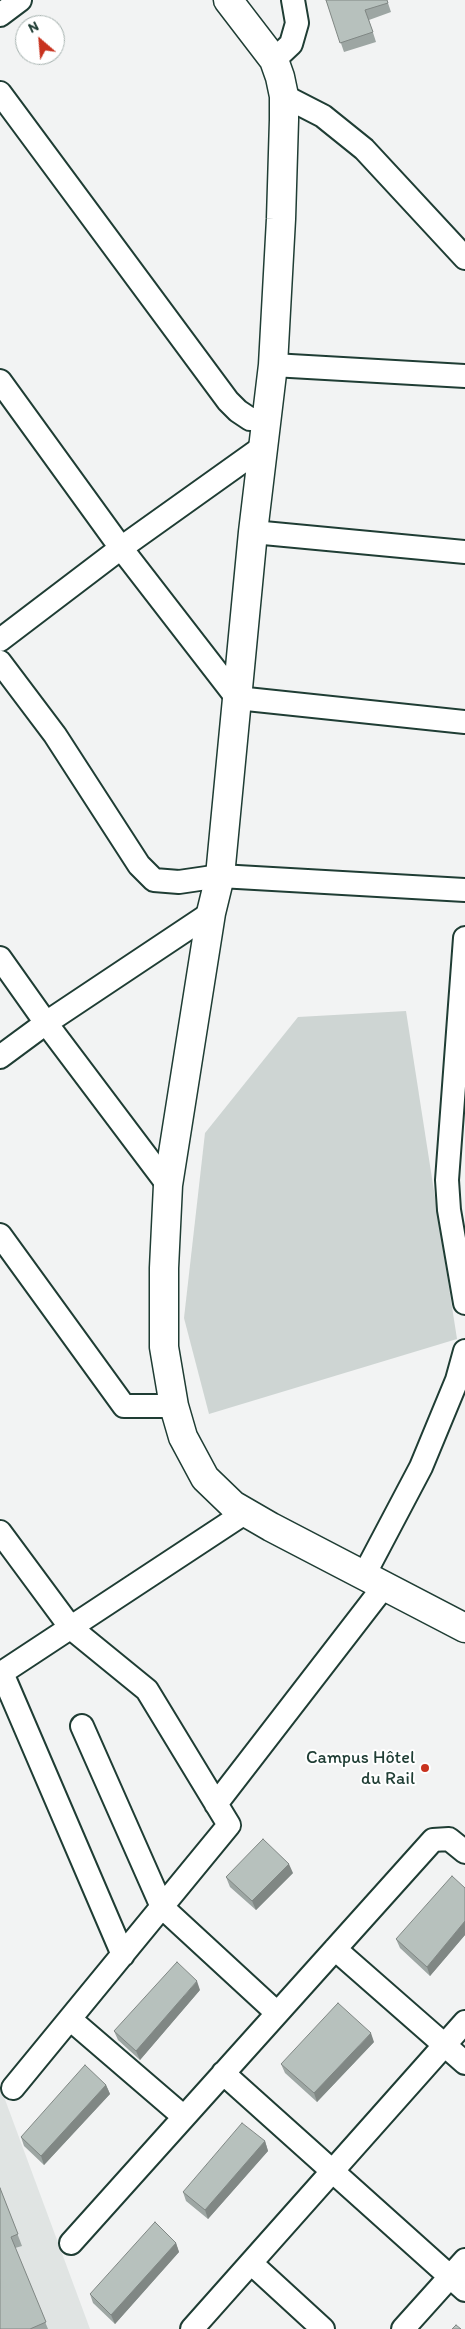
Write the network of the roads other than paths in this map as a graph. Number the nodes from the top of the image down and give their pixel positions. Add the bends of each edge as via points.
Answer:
1 (20, 0) edge
2 (228, 0) edge
3 (294, 0) edge
4 (0, 15) edge
5 (274, 60) junction
6 (0, 93) edge
7 (284, 96) junction
8 (465, 258) edge
9 (274, 365) junction
10 (465, 376) edge
11 (0, 381) edge
12 (267, 419) junction
13 (264, 446) junction
14 (253, 532) junction
15 (121, 548) junction
16 (465, 552) edge
17 (0, 640) edge
18 (0, 662) edge
19 (237, 698) junction
20 (465, 722) edge
21 (220, 876) junction
22 (465, 890) edge
23 (211, 913) junction
24 (465, 938) edge
25 (0, 958) edge
26 (46, 1023) junction
27 (0, 1057) edge
28 (168, 1185) junction
29 (458, 1222) edge
30 (0, 1235) edge
31 (465, 1303) edge
32 (465, 1351) edge
33 (174, 1406) junction
34 (246, 1512) junction
35 (0, 1532) edge
36 (374, 1580) junction
37 (71, 1628) junction
38 (465, 1628) edge
39 (1, 1674) edge
40 (82, 1726) dead end
41 (216, 1804) junction
42 (465, 1852) edge
43 (162, 1907) junction
44 (335, 1949) junction
45 (123, 1955) junction
46 (277, 2013) junction
47 (70, 2019) junction
48 (465, 2022) edge
49 (444, 2045) junction
50 (465, 2063) edge
51 (223, 2073) junction
52 (13, 2088) dead end
53 (184, 2117) junction
54 (332, 2171) junction
55 (71, 2243) dead end
56 (465, 2260) edge
57 (251, 2263) junction
58 (458, 2283) edge
59 (192, 2329) edge
60 (323, 2329) edge
61 (403, 2329) edge

1 - 4 street
2 - 5 street
3 - 5 street via 297,23 291,44
5 - 7 street
6 - 12 street via 228,401 250,419
7 - 8 street via 323,116 364,149
7 - 9 street
9 - 10 street
9 - 12 street
11 - 15 street
12 - 13 street
13 - 14 street
13 - 15 street
14 - 16 street
14 - 19 street
15 - 17 street
15 - 19 street
18 - 21 street via 55,735 139,865 154,880 179,882
19 - 20 street
19 - 21 street
21 - 22 street
21 - 23 street
23 - 26 street
23 - 28 street
24 - 29 street via 447,1180
25 - 26 street
26 - 27 street
26 - 28 street
28 - 33 street via 164,1347
29 - 31 street
30 - 33 street via 124,1406
32 - 36 street via 458,1380
33 - 34 street via 183,1437 205,1478
34 - 36 street
34 - 37 street
35 - 37 street
36 - 38 street
36 - 41 street
37 - 39 street
37 - 41 street via 147,1690
39 - 45 street
40 - 43 street
41 - 43 street via 229,1825
42 - 44 street via 449,1838 432,1840
43 - 45 street
43 - 46 street
44 - 46 street
44 - 49 street
45 - 47 street
46 - 51 street
47 - 52 street
47 - 53 street
48 - 49 street
49 - 50 street
49 - 54 street
51 - 53 street
51 - 54 street
53 - 55 street
54 - 57 street
54 - 58 street
56 - 58 street
57 - 59 street
57 - 60 street
58 - 61 street

